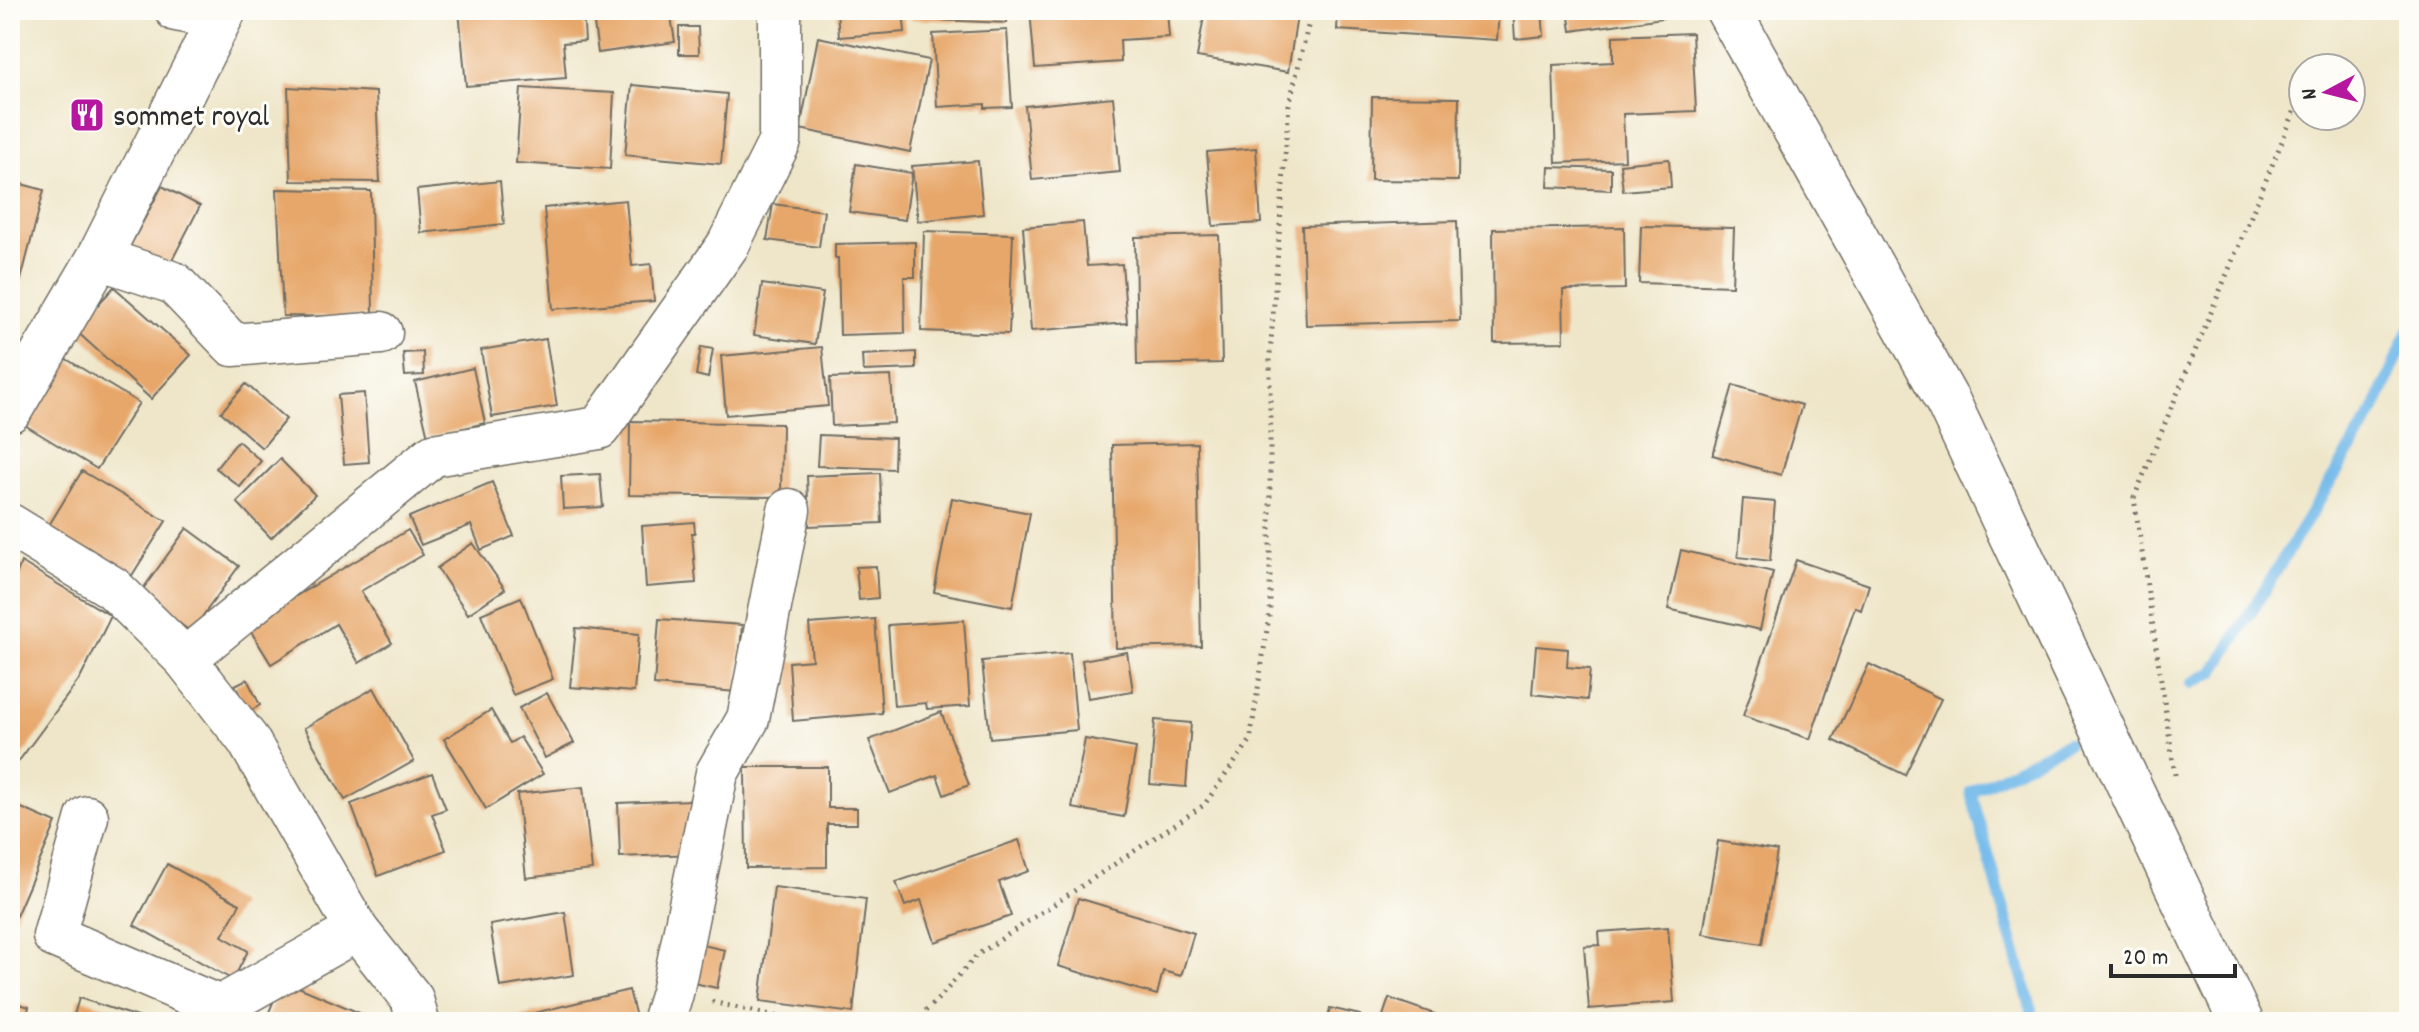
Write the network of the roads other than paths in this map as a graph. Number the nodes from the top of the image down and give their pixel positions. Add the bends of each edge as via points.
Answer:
1 (176, 10) edge
2 (780, 10) edge
3 (1728, 10) edge
4 (222, 14) edge
5 (99, 258) junction
6 (381, 333) dead end
7 (10, 410) edge
8 (789, 510) dead end
9 (10, 525) edge
10 (185, 659) junction
11 (87, 817) dead end
12 (357, 930) junction
13 (668, 1008) edge
14 (418, 1022) edge
15 (2241, 1022) edge

1 - 4 street
2 - 10 street via 780,141 728,245 599,428 433,455
3 - 15 main road via 1949,404
4 - 5 main road
5 - 6 street via 174,283 233,345
5 - 7 main road
8 - 13 street via 748,719 717,773
9 - 10 street via 113,588
10 - 12 street via 248,740
11 - 12 street via 54,936 220,1007
12 - 14 street via 412,999

